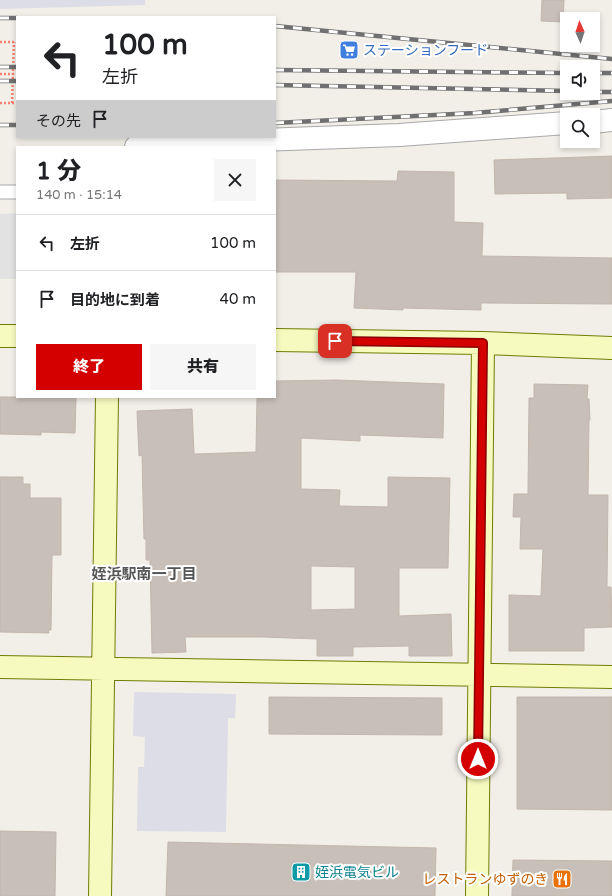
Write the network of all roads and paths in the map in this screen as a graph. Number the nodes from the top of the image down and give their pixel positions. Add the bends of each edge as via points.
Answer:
1 (0, 42) edge
2 (15, 42) edge
3 (0, 74) edge
4 (13, 74) junction
5 (0, 103) edge
6 (12, 103) junction
7 (16, 103) edge
8 (612, 120) edge
9 (600, 121) edge
10 (560, 124) edge
11 (139, 146) edge
12 (0, 192) edge
13 (16, 192) edge
14 (0, 336) edge
15 (16, 336) edge
16 (276, 340) edge
17 (483, 343) junction
18 (612, 348) edge
19 (107, 398) edge
20 (0, 667) edge
21 (103, 670) junction
22 (479, 675) junction
23 (612, 677) edge
24 (100, 896) edge
25 (477, 896) edge

1 - 2 path
2 - 4 path
3 - 4 path
4 - 6 path
5 - 6 path
6 - 7 path
8 - 9 street
10 - 11 street via 399,135
12 - 13 lane
14 - 15 street
16 - 17 street
17 - 18 street
17 - 22 street
19 - 21 street
20 - 21 street
21 - 22 street
21 - 24 street
22 - 23 street
22 - 25 street

